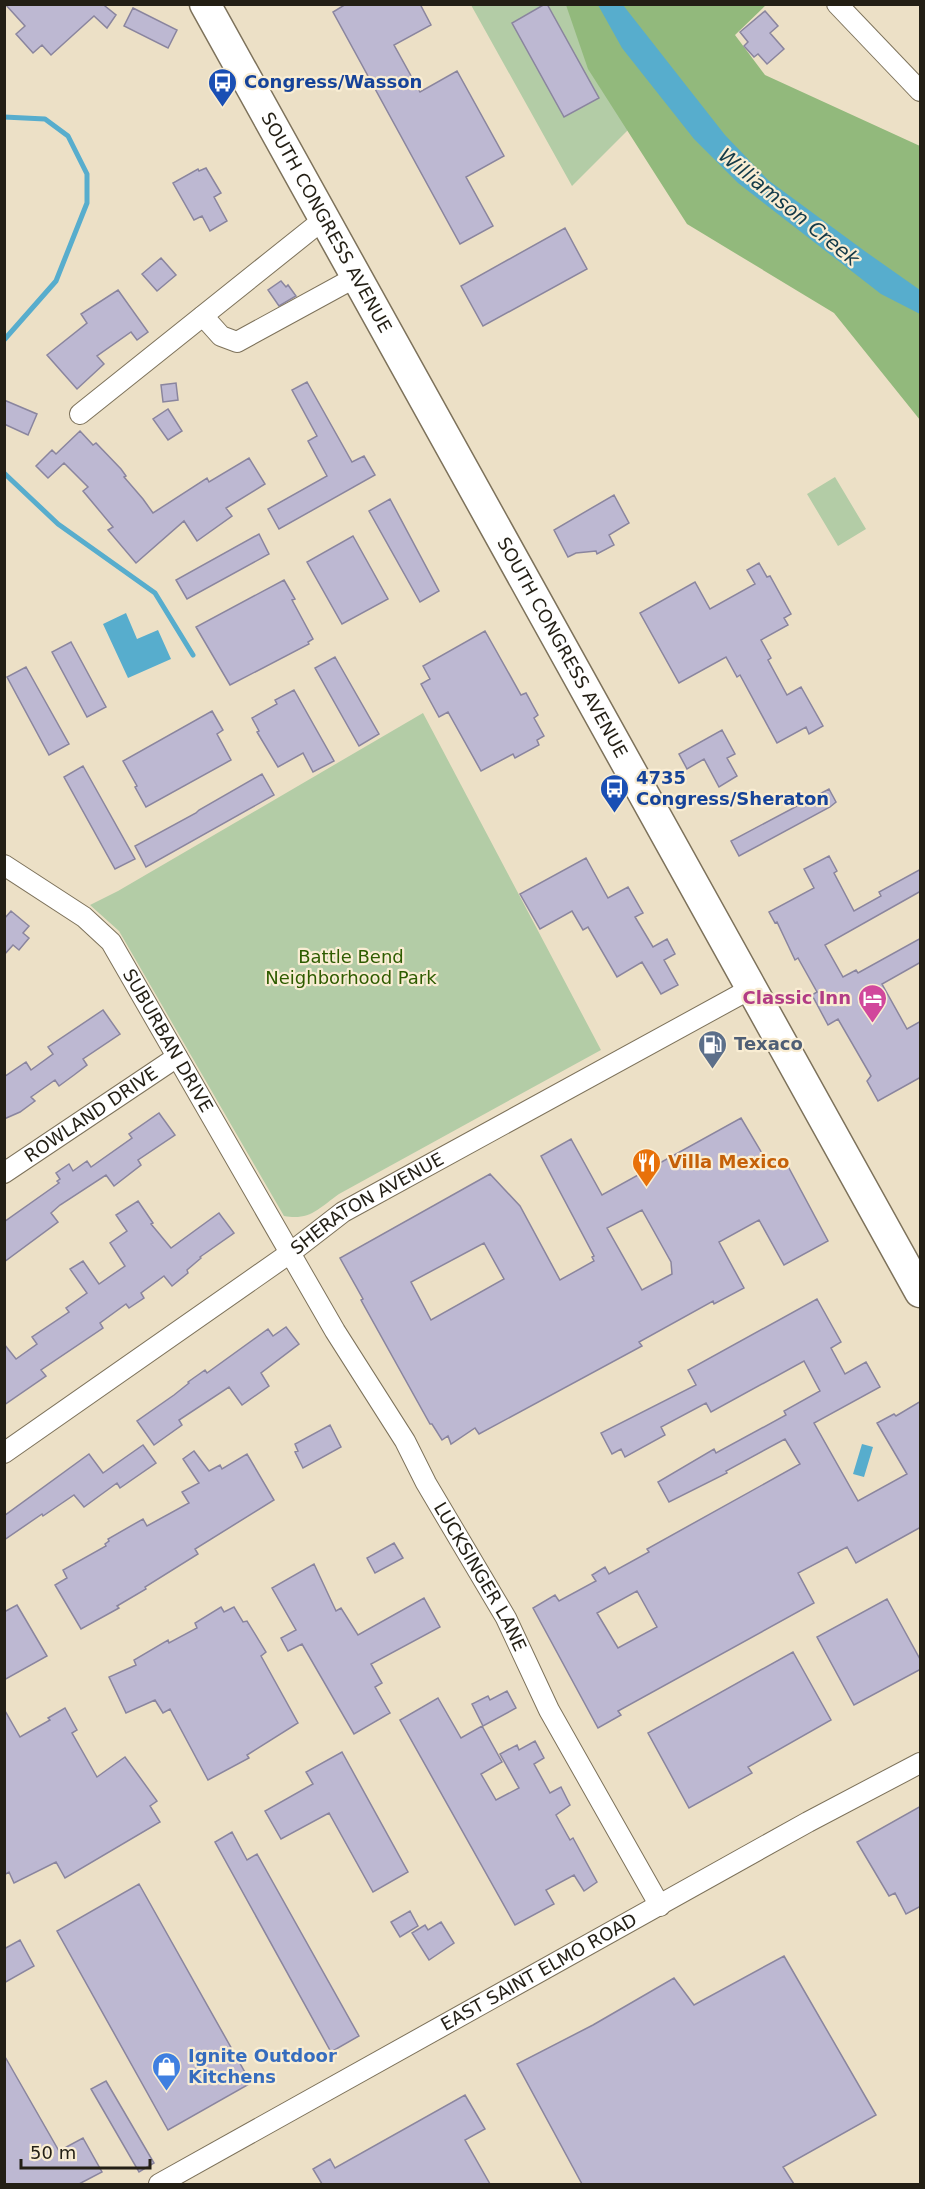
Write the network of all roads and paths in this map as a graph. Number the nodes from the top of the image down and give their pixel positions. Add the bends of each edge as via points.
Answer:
1 (205, 4) edge
2 (837, 4) edge
3 (921, 91) edge
4 (324, 219) junction
5 (356, 277) junction
6 (203, 316) junction
7 (80, 414) dead end
8 (4, 866) edge
9 (752, 988) junction
10 (177, 1057) junction
11 (4, 1173) edge
12 (290, 1253) junction
13 (921, 1292) edge
14 (4, 1453) edge
15 (921, 1763) edge
16 (660, 1906) junction
17 (159, 2184) edge

1 - 4 main road, SOUTH CONGRESS AVENUE
2 - 3 street
4 - 5 main road, SOUTH CONGRESS AVENUE
4 - 6 street
5 - 6 street via 237,342 220,336
5 - 9 main road, SOUTH CONGRESS AVENUE
6 - 7 street
8 - 10 street, SUBURBAN DRIVE via 84,917 111,942
9 - 12 street, SHERATON AVENUE via 343,1212
9 - 13 main road, SOUTH CONGRESS AVENUE
10 - 11 street, ROWLAND DRIVE
10 - 12 street, SUBURBAN DRIVE
12 - 14 street, SHERATON AVENUE
12 - 16 street, LUCKSINGER LANE via 405,1441 506,1618 549,1710
15 - 16 street, EAST SAINT ELMO ROAD
16 - 17 street, EAST SAINT ELMO ROAD

